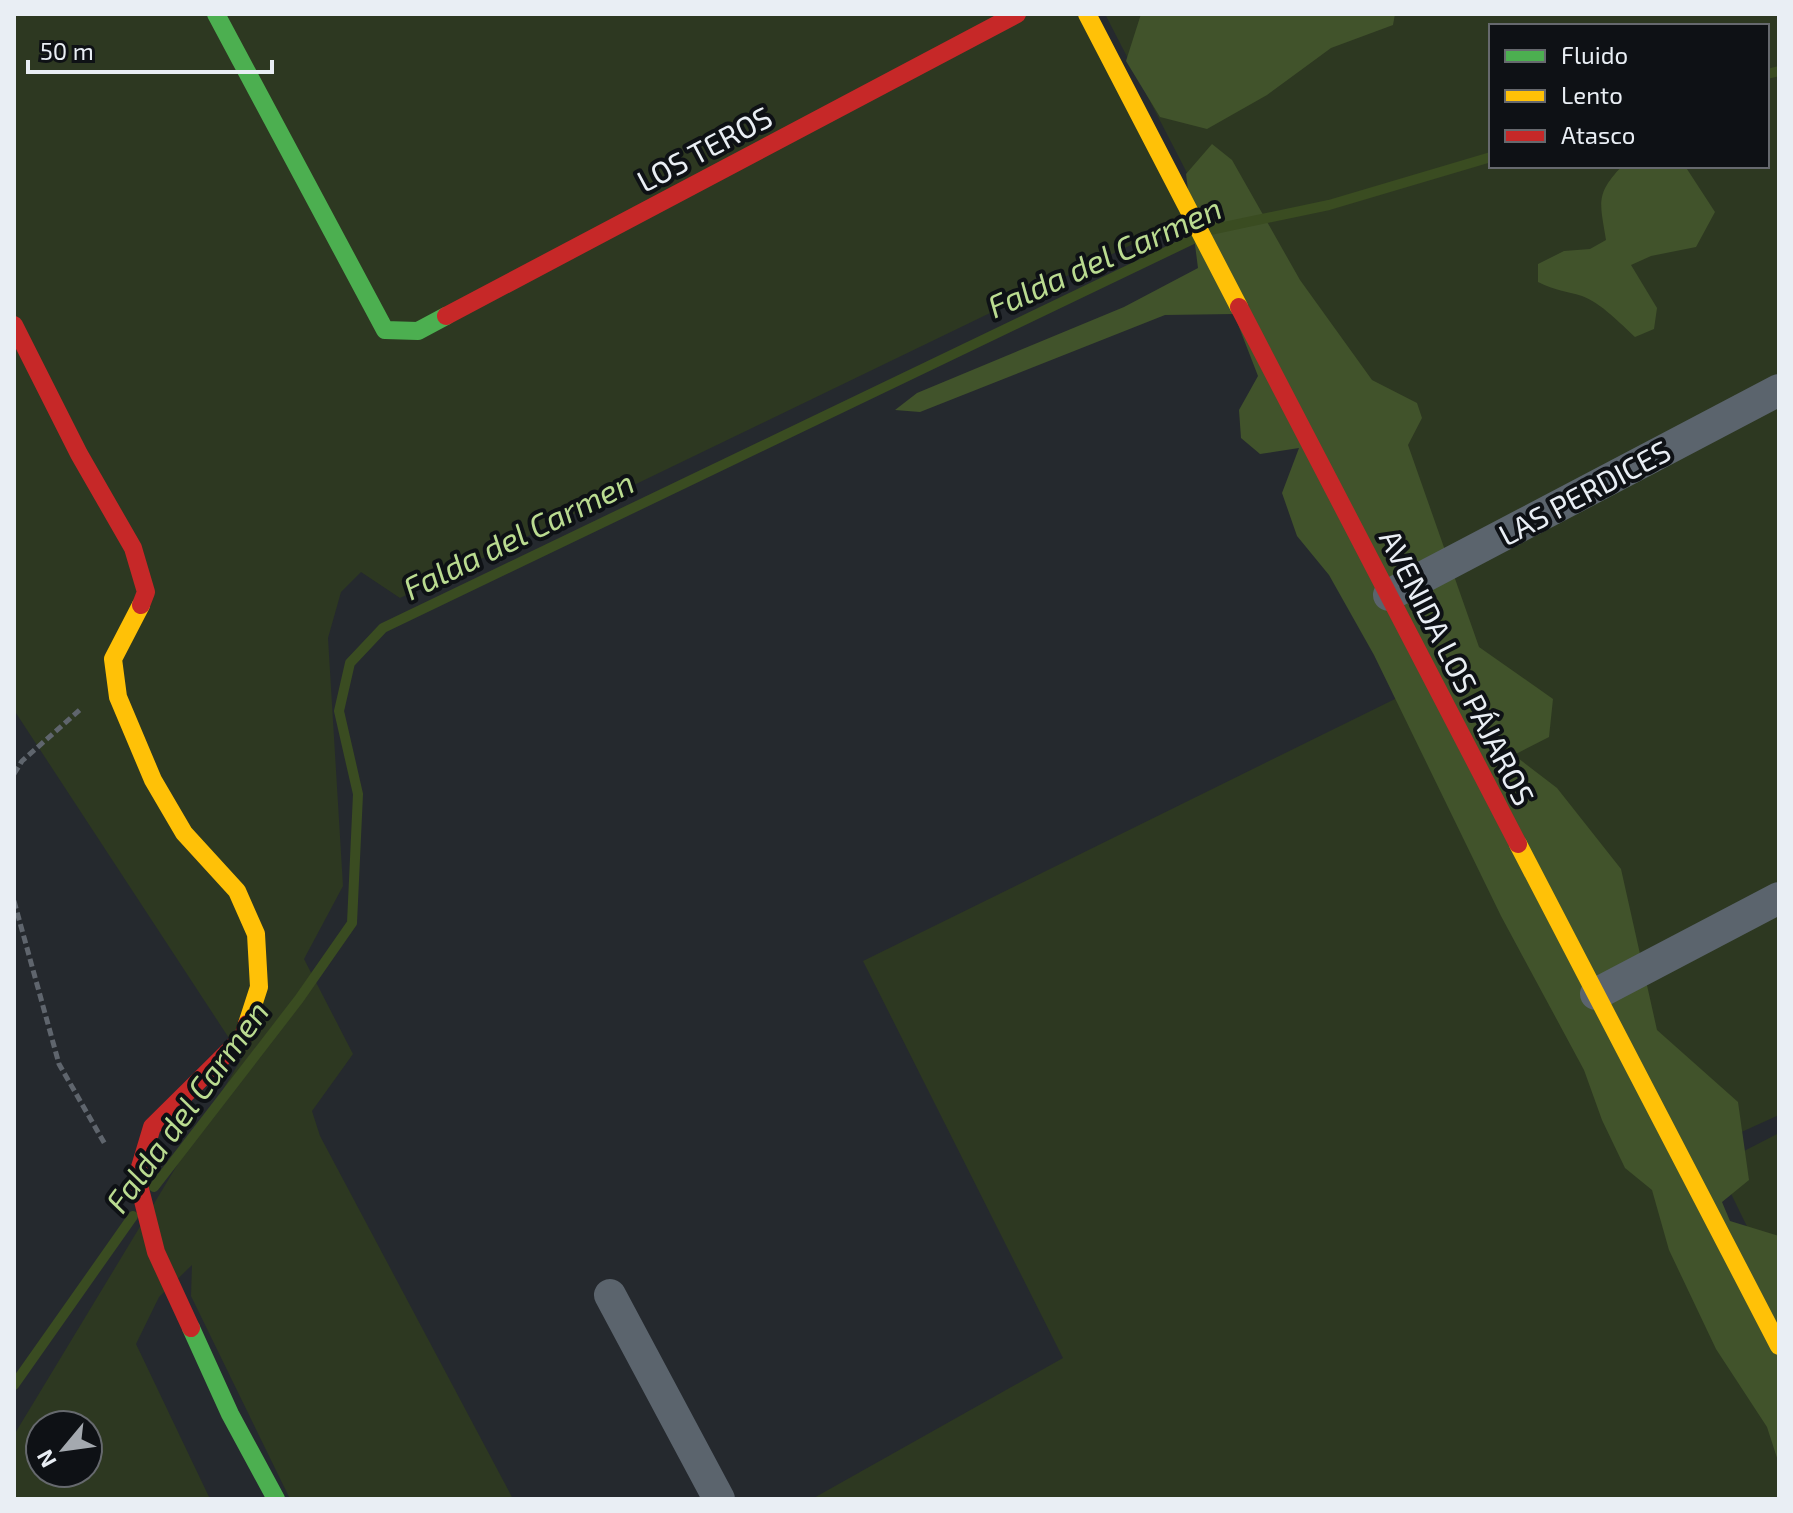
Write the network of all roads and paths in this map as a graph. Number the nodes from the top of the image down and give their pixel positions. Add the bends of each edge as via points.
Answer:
1 (216, 14) edge
2 (1017, 14) edge
3 (1087, 14) edge
4 (14, 325) edge
5 (1779, 390) edge
6 (1389, 595) junction
7 (85, 706) dead end
8 (14, 774) edge
9 (1779, 898) edge
10 (14, 901) edge
11 (1596, 994) junction
12 (137, 1177) junction
13 (610, 1295) dead end
14 (1779, 1346) edge
15 (716, 1490) edge
16 (276, 1499) edge

1 - 2 street, LOS TEROS via 385,330 418,331
3 - 6 street, AVENIDA LOS PÁJAROS
4 - 12 street via 133,548 146,592 113,659 118,697 153,780 184,833 237,891 256,934 259,987 243,1037 152,1127
5 - 6 street, LAS PERDICES
6 - 11 street, AVENIDA LOS PÁJAROS
7 - 8 path
9 - 11 street
10 - 12 path via 59,1064 114,1159
11 - 14 street, AVENIDA LOS PÁJAROS
12 - 16 street via 156,1252 230,1414
13 - 15 street

